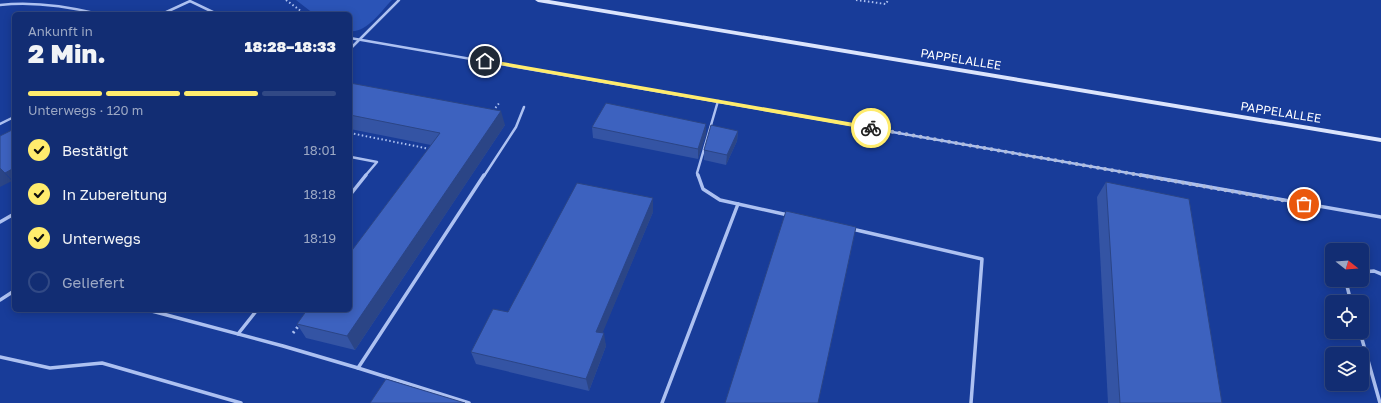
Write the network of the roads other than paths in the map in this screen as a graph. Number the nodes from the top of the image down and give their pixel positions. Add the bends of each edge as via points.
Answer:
1 (38, 0) edge
2 (44, 0) edge
3 (399, 0) edge
4 (538, 0) edge
5 (0, 5) edge
6 (91, 12) edge
7 (166, 12) edge
8 (213, 12) edge
9 (352, 38) edge
10 (360, 39) junction
11 (352, 47) edge
12 (718, 101) junction
13 (524, 106) dead end
14 (12, 118) edge
15 (0, 124) edge
16 (1381, 140) edge
17 (352, 157) edge
18 (352, 193) edge
19 (738, 204) junction
20 (12, 215) edge
21 (792, 216) edge
22 (1381, 218) edge
23 (0, 222) edge
24 (845, 228) edge
25 (1369, 271) edge
26 (1381, 274) edge
27 (12, 292) edge
28 (0, 300) edge
29 (156, 312) edge
30 (255, 312) edge
31 (238, 334) junction
32 (1362, 339) edge
33 (0, 357) edge
34 (358, 368) junction
35 (241, 403) edge
36 (469, 403) edge
37 (662, 403) edge
38 (971, 403) edge
39 (1380, 403) edge

1 - 5 lane
2 - 6 lane
3 - 10 lane
4 - 16 main road, PAPPELALLEE
7 - 8 lane via 190,1
9 - 10 lane
10 - 11 lane
10 - 12 lane
12 - 19 lane via 697,173 703,189 720,200
12 - 22 lane
13 - 34 lane via 516,128
14 - 15 lane
17 - 18 lane via 377,162
19 - 21 lane
19 - 37 lane
20 - 23 lane
24 - 38 lane via 982,258
25 - 26 lane
27 - 28 lane
29 - 31 lane
30 - 31 lane
31 - 34 lane
32 - 39 lane
33 - 35 lane via 50,368 102,363
34 - 36 lane

